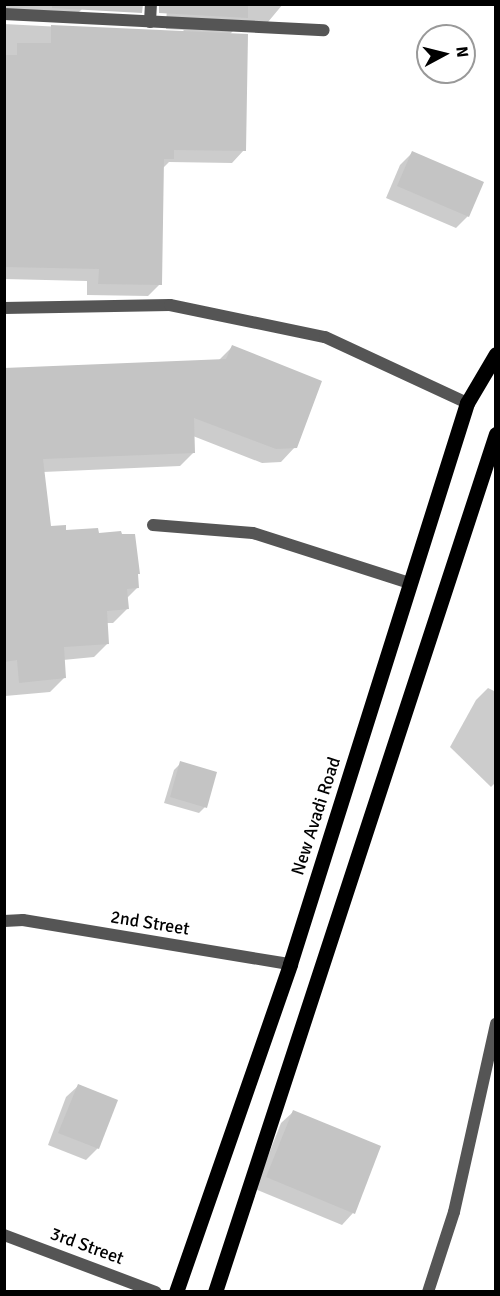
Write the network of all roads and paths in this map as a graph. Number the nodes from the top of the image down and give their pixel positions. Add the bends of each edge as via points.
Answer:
1 (151, 4) edge
2 (4, 14) edge
3 (150, 22) junction
4 (324, 30) dead end
5 (4, 308) edge
6 (495, 354) edge
7 (467, 403) junction
8 (495, 434) edge
9 (153, 525) dead end
10 (410, 583) junction
11 (4, 921) edge
12 (290, 964) junction
13 (495, 1024) edge
14 (4, 1235) edge
15 (156, 1292) edge
16 (176, 1292) edge
17 (215, 1292) edge
18 (428, 1292) edge

1 - 3 street
2 - 3 street
3 - 4 street
5 - 7 street via 170,305 325,338
6 - 7 main road, New Avadi Road
7 - 10 main road, New Avadi Road
8 - 17 main road
9 - 10 street via 253,533
10 - 12 main road, New Avadi Road
11 - 12 street, 2nd Street via 23,920
12 - 16 main road, New Avadi Road
13 - 18 street via 454,1212
14 - 15 street, 3rd Street

